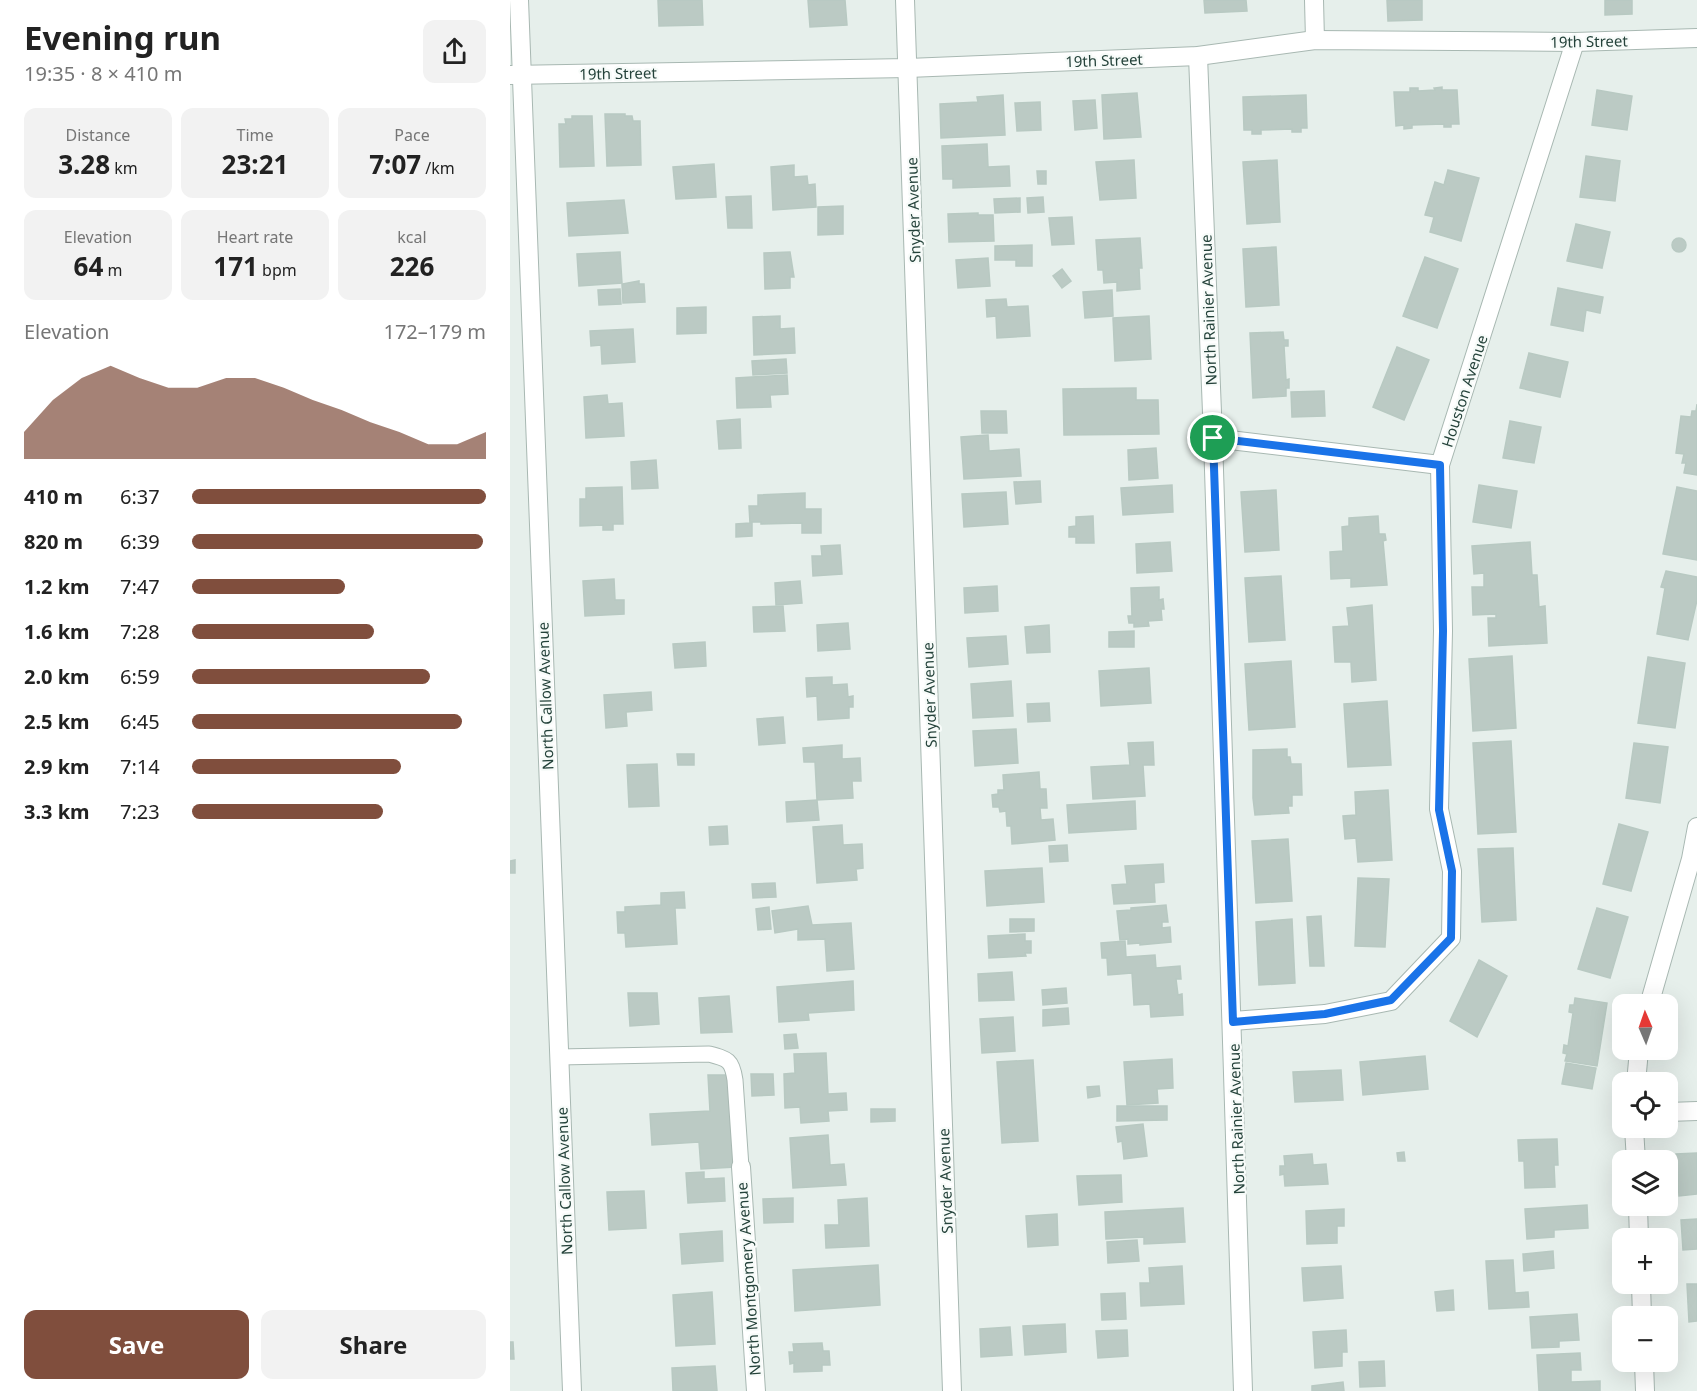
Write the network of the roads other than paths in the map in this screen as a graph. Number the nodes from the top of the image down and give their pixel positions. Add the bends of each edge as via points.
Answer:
1 (519, 0) edge
2 (905, 0) edge
3 (1314, 0) edge
4 (1697, 38) edge
5 (1315, 40) junction
6 (1575, 42) junction
7 (1198, 56) junction
8 (908, 68) junction
9 (516, 75) edge
10 (1213, 438) junction
11 (1440, 465) junction
12 (1697, 827) edge
13 (1651, 994) edge
14 (1233, 1022) junction
15 (559, 1057) junction
16 (1697, 1110) edge
17 (1678, 1111) edge
18 (741, 1167) joint
19 (1644, 1372) edge
20 (572, 1391) edge
21 (756, 1391) edge
22 (952, 1391) edge
23 (1243, 1391) edge
24 (1645, 1391) edge

1 - 9 street, North Callow Avenue
2 - 8 street, Snyder Avenue
3 - 5 street
4 - 6 street, 19th Street
5 - 6 street, 19th Street
5 - 7 street, 19th Street
6 - 11 street, Houston Avenue
7 - 8 street, 19th Street
7 - 10 street, North Rainier Avenue
8 - 9 street, 19th Street
8 - 22 street, Snyder Avenue
9 - 15 street, North Callow Avenue
10 - 11 street
10 - 14 street, North Rainier Avenue
11 - 14 street, Houston Avenue via 1443,631 1439,810 1452,871 1451,938 1391,1000 1325,1014
12 - 13 street
14 - 23 street, North Rainier Avenue
15 - 18 lane via 709,1054 726,1059 734,1067
15 - 20 street, North Callow Avenue
16 - 17 street
18 - 21 street, North Montgomery Avenue
19 - 24 street

